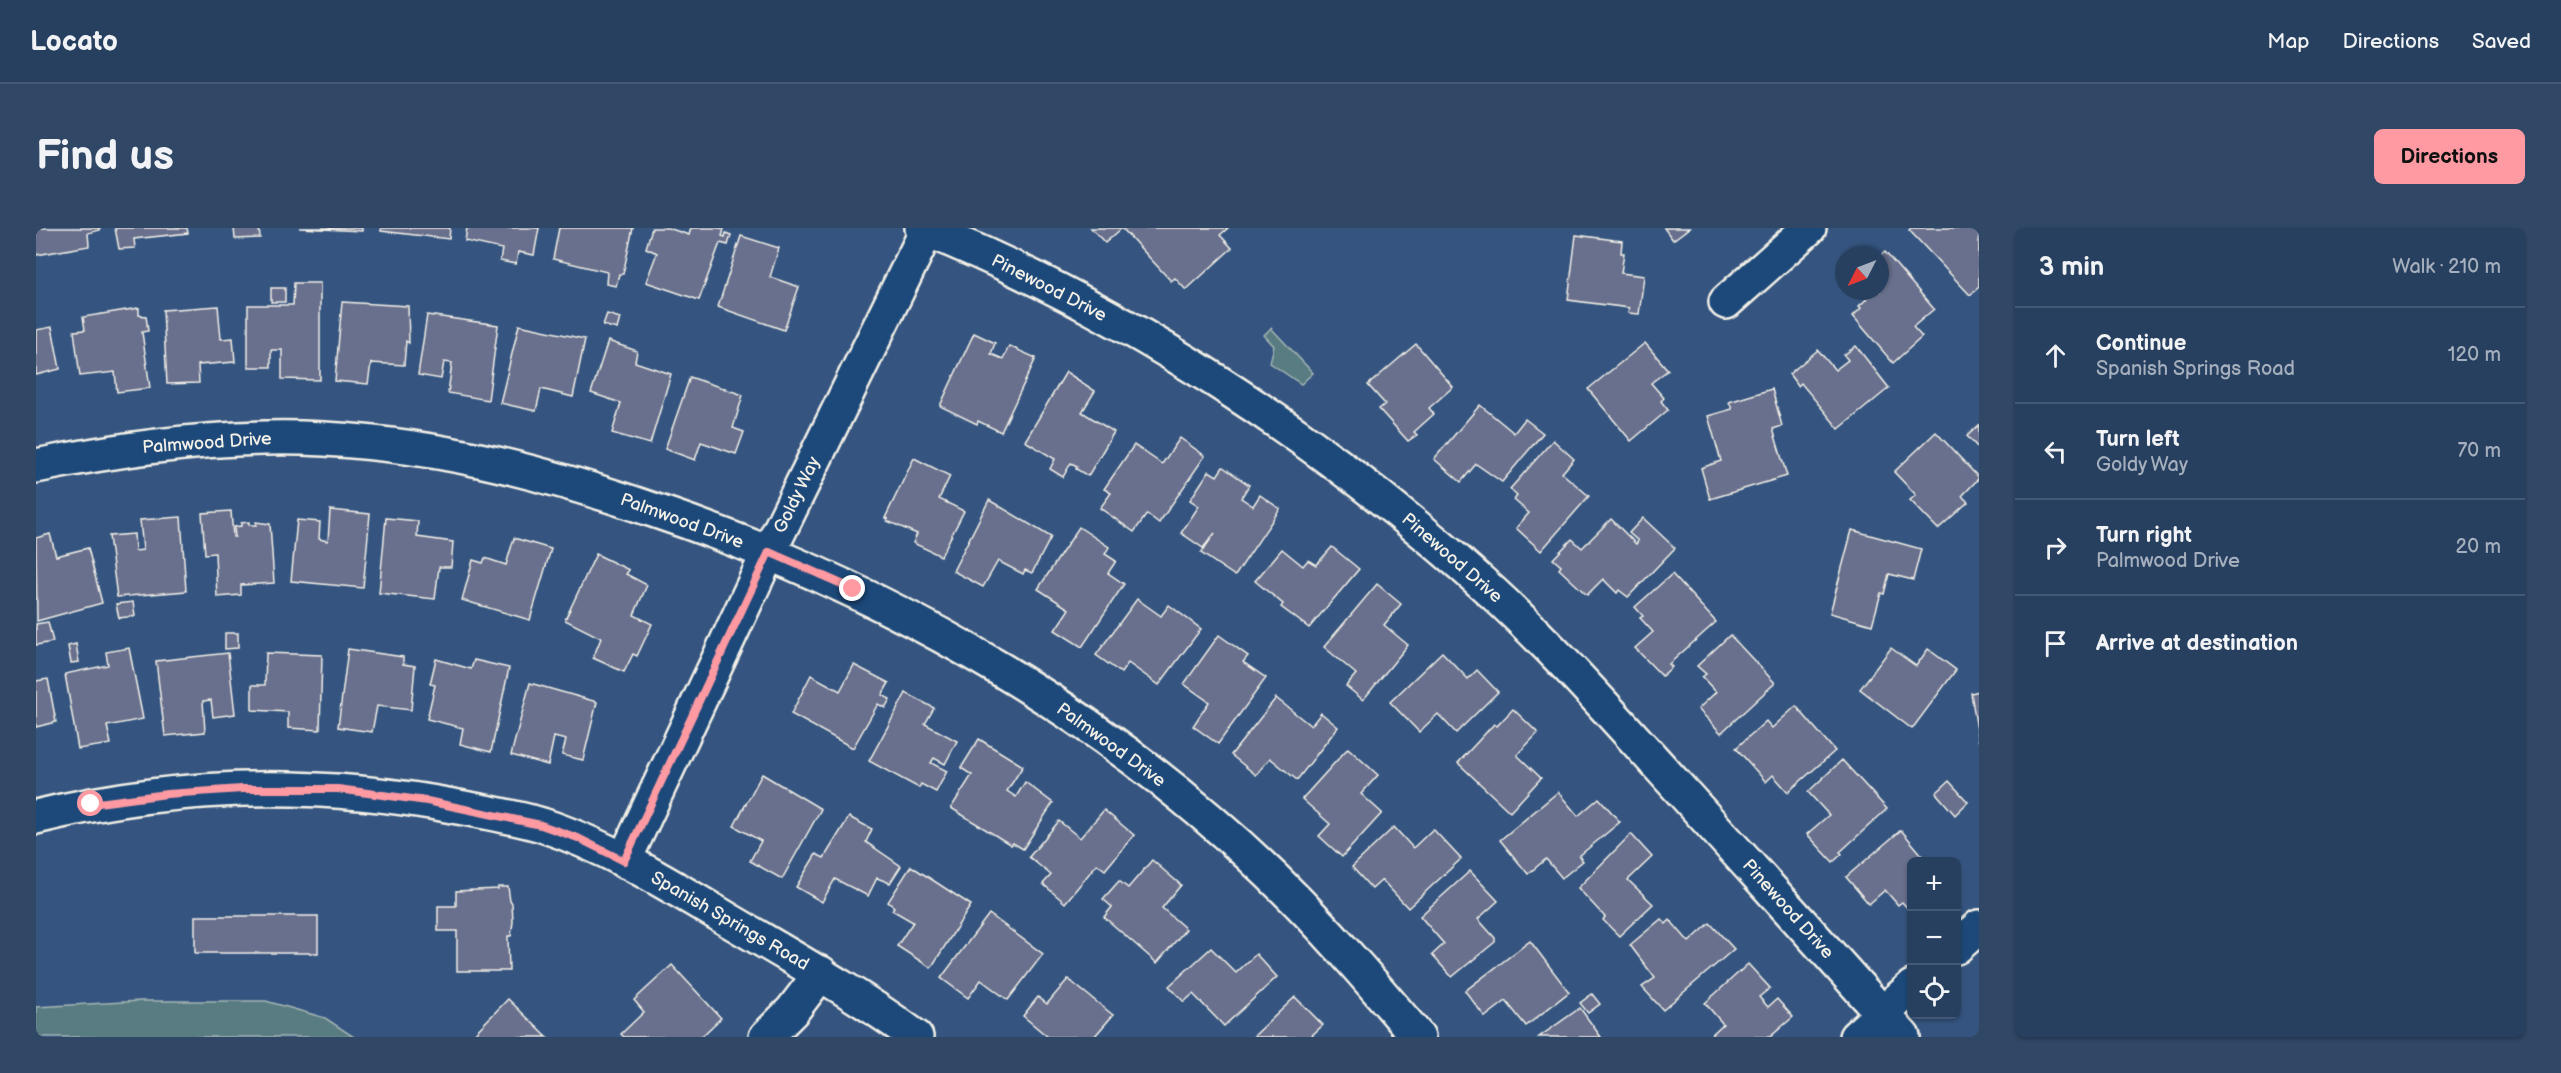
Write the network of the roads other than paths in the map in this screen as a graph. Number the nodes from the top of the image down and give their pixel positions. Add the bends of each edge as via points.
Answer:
1 (1809, 228) edge
2 (925, 229) edge
3 (1726, 302) dead end
4 (36, 466) edge
5 (769, 552) junction
6 (36, 817) edge
7 (624, 861) junction
8 (1979, 927) edge
9 (1961, 943) edge
10 (821, 973) junction
11 (1907, 995) edge
12 (1893, 1025) edge
13 (766, 1037) edge
14 (916, 1037) edge
15 (1418, 1037) edge
16 (1856, 1037) edge

1 - 3 street
2 - 5 street, Goldy Way
2 - 12 street, Pinewood Drive via 1022,273 1182,361 1295,434 1392,507 1492,592 1580,679
4 - 5 street, Palmwood Drive via 112,450 204,440 302,438 392,444 488,460 570,481
5 - 7 street, Goldy Way
5 - 15 street, Palmwood Drive via 853,589 953,641 1042,695 1129,755 1214,824 1296,899
6 - 7 street, Spanish Springs Road via 91,804 167,794 338,789 427,801 541,825
7 - 10 street, Spanish Springs Road
8 - 9 street
10 - 13 street
10 - 14 street, Spanish Springs Road
11 - 12 street
12 - 16 street

